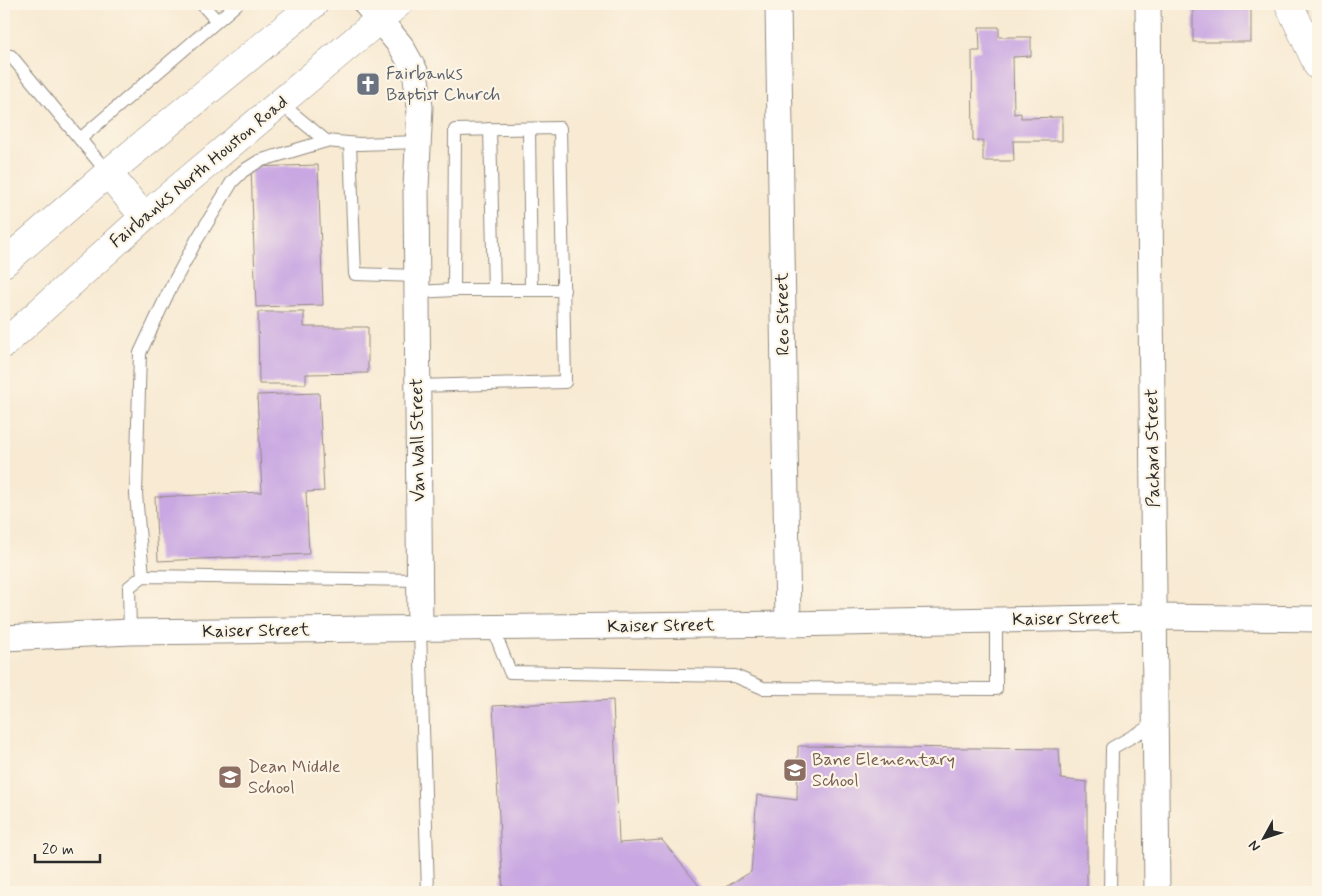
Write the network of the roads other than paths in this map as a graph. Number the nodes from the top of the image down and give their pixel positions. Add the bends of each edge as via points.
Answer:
1 (202, 4) edge
2 (237, 4) edge
3 (314, 4) edge
4 (778, 4) edge
5 (1148, 4) edge
6 (1289, 4) edge
7 (381, 9) edge
8 (217, 21) junction
9 (11, 56) dead end
10 (1318, 66) edge
11 (280, 103) junction
12 (490, 129) junction
13 (529, 129) junction
14 (80, 139) junction
15 (326, 142) junction
16 (418, 142) junction
17 (350, 144) junction
18 (108, 173) junction
19 (144, 217) junction
20 (4, 263) edge
21 (418, 284) junction
22 (454, 290) junction
23 (494, 290) junction
24 (531, 290) junction
25 (564, 290) junction
26 (4, 344) edge
27 (418, 386) junction
28 (143, 576) junction
29 (420, 580) junction
30 (1155, 617) junction
31 (1318, 619) edge
32 (996, 620) junction
33 (788, 624) junction
34 (493, 628) junction
35 (420, 629) junction
36 (130, 632) junction
37 (4, 638) edge
38 (1156, 723) junction
39 (428, 892) edge
40 (1110, 892) edge
41 (1157, 892) edge

1 - 8 lane
2 - 8 lane
3 - 18 main road
4 - 33 street, Reo Street
5 - 30 street, Packard Street
6 - 10 main road
7 - 11 main road, Fairbanks North Houston Road
7 - 16 street, Van Wall Street via 415,71 420,107
8 - 14 lane
9 - 14 lane
11 - 15 lane
11 - 19 main road, Fairbanks North Houston Road
12 - 13 lane
12 - 22 lane via 455,130
12 - 23 lane
13 - 24 lane
13 - 25 lane via 560,128
14 - 18 lane
15 - 17 lane
15 - 28 lane via 259,161 232,182 168,293 140,353 136,494
16 - 17 lane
16 - 21 street, Van Wall Street
17 - 21 lane via 355,274
18 - 19 main road
18 - 20 main road
19 - 26 main road, Fairbanks North Houston Road
21 - 22 lane
21 - 27 street, Van Wall Street
22 - 23 lane
23 - 24 lane
24 - 25 lane
25 - 27 lane via 565,382
27 - 29 street, Van Wall Street
28 - 29 lane
28 - 36 lane via 129,588
29 - 35 street, Van Wall Street
30 - 31 street, Kaiser Street
30 - 32 street, Kaiser Street
30 - 38 street, Packard Street
32 - 33 street, Kaiser Street
32 - 34 lane via 996,689 763,688 735,676 510,672
33 - 34 street, Kaiser Street
34 - 35 street, Kaiser Street
35 - 36 street, Kaiser Street
35 - 39 lane, Van Wall Street
36 - 37 street, Kaiser Street
38 - 40 lane via 1112,748
38 - 41 street, Packard Street

